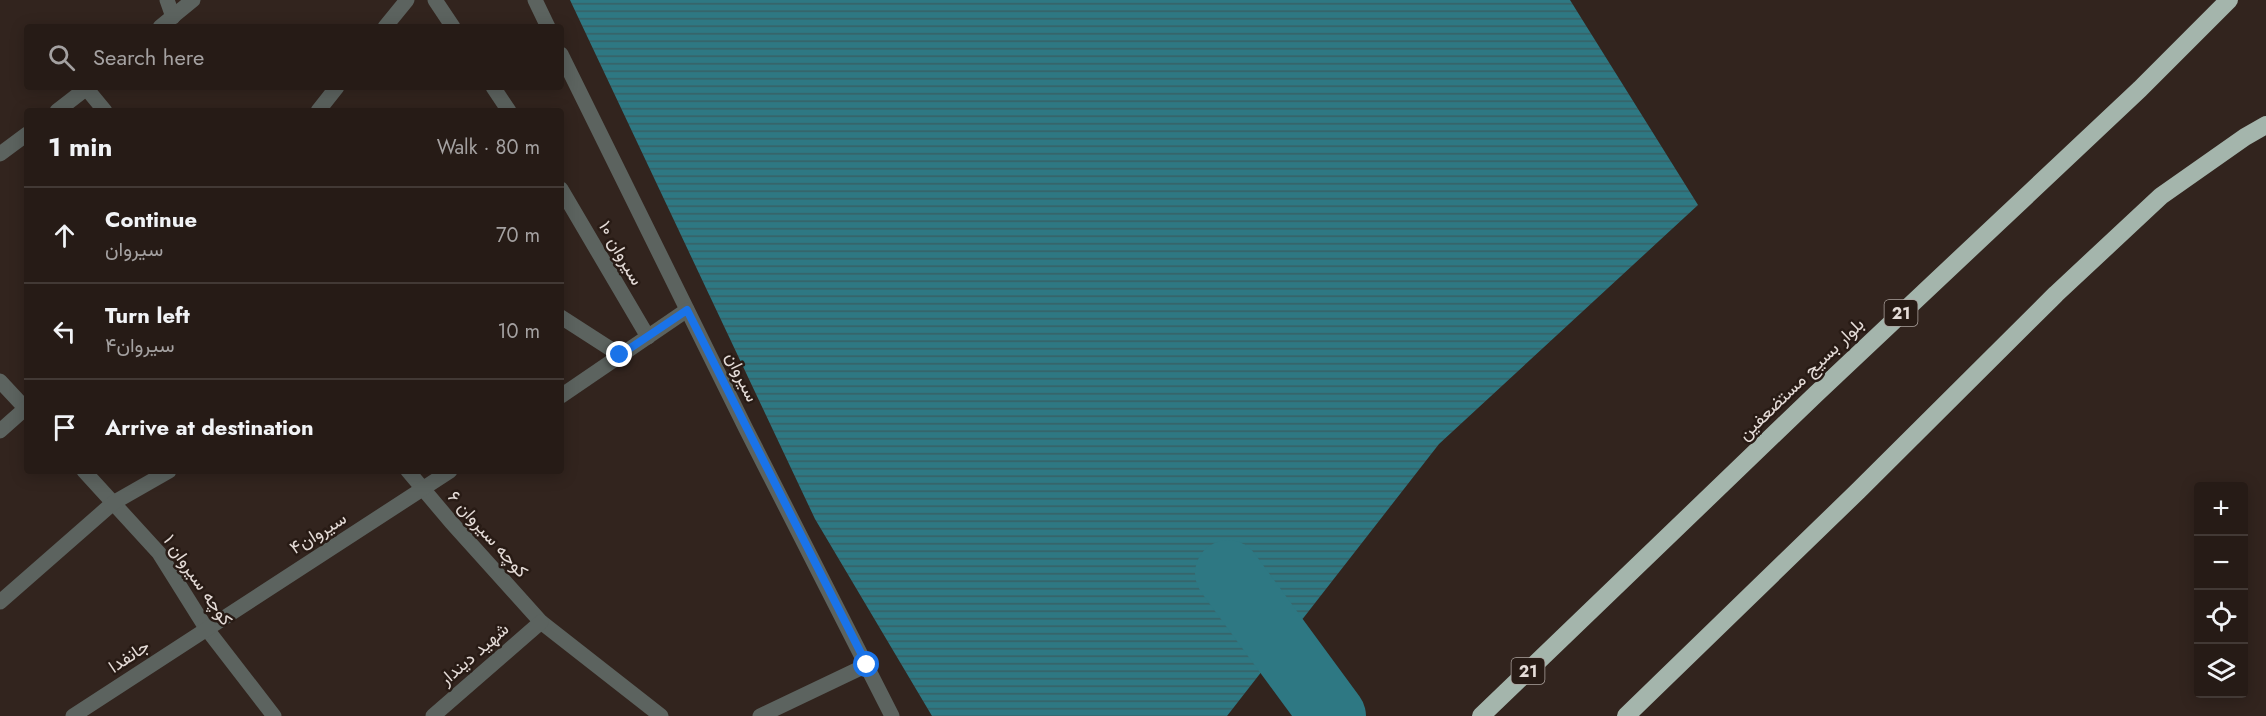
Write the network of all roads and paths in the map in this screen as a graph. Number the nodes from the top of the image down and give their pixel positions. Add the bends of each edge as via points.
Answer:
1 (167, 0) edge
2 (193, 0) edge
3 (407, 0) edge
4 (435, 0) edge
5 (535, 0) edge
6 (2229, 0) edge
7 (172, 17) junction
8 (164, 24) edge
9 (387, 24) edge
10 (451, 24) edge
11 (547, 24) edge
12 (564, 60) edge
13 (84, 90) edge
14 (89, 90) edge
15 (335, 90) edge
16 (495, 90) edge
17 (61, 108) edge
18 (103, 108) edge
19 (320, 108) edge
20 (507, 108) edge
21 (2266, 125) edge
22 (24, 136) edge
23 (0, 154) edge
24 (564, 194) edge
25 (687, 310) junction
26 (564, 319) edge
27 (648, 337) junction
28 (620, 355) junction
29 (0, 381) edge
30 (564, 394) edge
31 (24, 406) edge
32 (24, 410) edge
33 (0, 431) edge
34 (87, 474) edge
35 (163, 474) edge
36 (410, 474) edge
37 (446, 474) edge
38 (423, 489) junction
39 (113, 503) junction
40 (0, 602) edge
41 (541, 622) junction
42 (206, 628) junction
43 (867, 665) junction
44 (73, 716) edge
45 (274, 716) edge
46 (433, 716) edge
47 (661, 716) edge
48 (760, 716) edge
49 (892, 716) edge
50 (1481, 716) edge
51 (1626, 716) edge

1 - 7 street
2 - 7 street
3 - 9 street
4 - 10 street
5 - 11 street
6 - 50 highway, بلوار بسیج مستضعفین / 21
7 - 8 street
12 - 25 street, سیروان
13 - 17 street
14 - 18 street
15 - 19 street
16 - 20 street
21 - 51 highway via 2161,196
22 - 23 street
24 - 27 street, سیروان ۱۰
25 - 27 street
25 - 43 street, سیروان
26 - 28 street
27 - 28 street
28 - 30 street
29 - 31 street
32 - 33 street
34 - 39 street, کوچه سیروان ۱
35 - 39 street
36 - 38 street, کوچه سیروان ۶
37 - 38 street, سیروان۴
38 - 41 street, کوچه سیروان ۶
38 - 42 street, سیروان۴
39 - 40 street
39 - 42 street, کوچه سیروان ۱ via 159,553
41 - 46 street, شهید دیندار
41 - 47 street, کوچه سیروان ۶
42 - 44 street, جانفدا
42 - 45 street, کوچه سیروان ۱
43 - 48 street
43 - 49 street, سیروان

